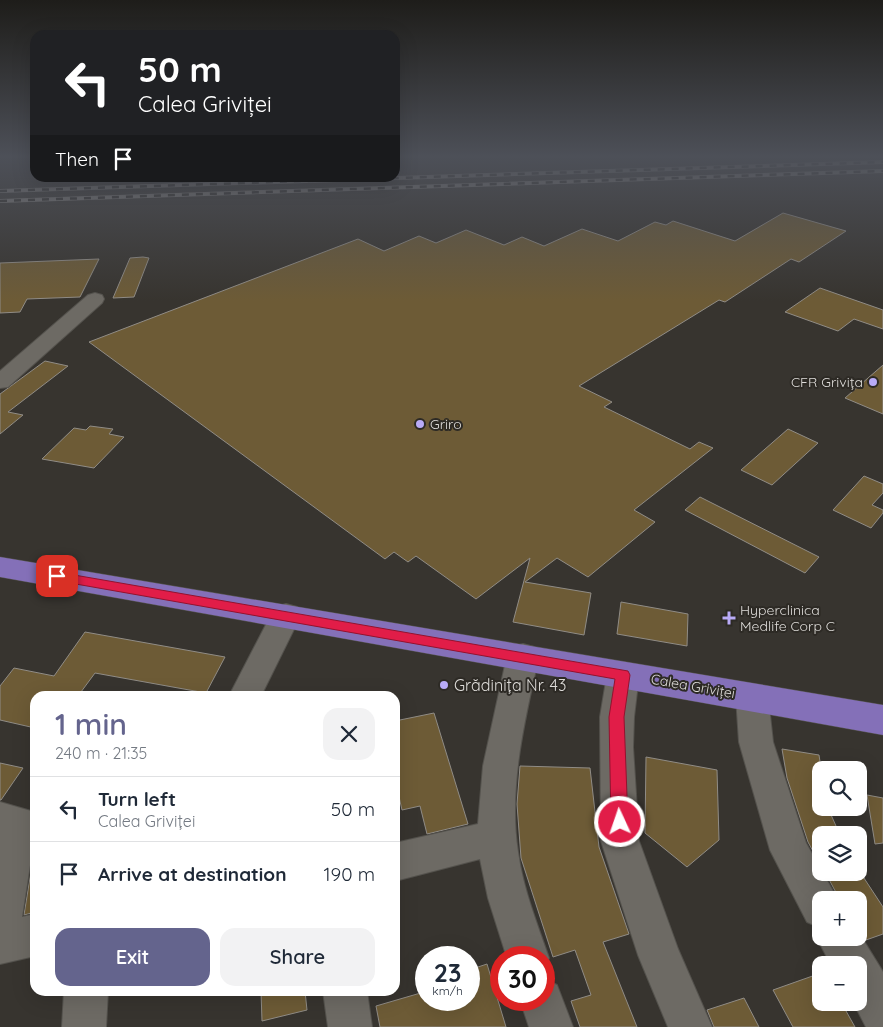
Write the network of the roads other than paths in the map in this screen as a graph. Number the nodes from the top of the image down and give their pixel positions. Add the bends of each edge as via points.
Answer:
1 (95, 299) dead end
2 (0, 382) edge
3 (0, 567) edge
4 (286, 615) junction
5 (523, 656) junction
6 (623, 675) junction
7 (248, 691) edge
8 (752, 696) junction
9 (883, 720) edge
10 (0, 819) edge
11 (497, 837) junction
12 (400, 861) edge
13 (812, 892) edge
14 (0, 927) edge
15 (30, 936) edge
16 (0, 944) edge
17 (524, 946) edge
18 (867, 986) edge
19 (86, 996) edge
20 (346, 996) edge
21 (546, 1011) edge
22 (883, 1014) edge
23 (84, 1027) edge
24 (350, 1027) edge
25 (551, 1027) edge
26 (690, 1027) edge

1 - 2 street
3 - 4 main road, Calea Griviței
4 - 5 main road, Calea Griviței
4 - 7 street
5 - 6 main road, Calea Griviței
5 - 11 street via 500,774
6 - 8 main road, Calea Griviței
6 - 26 street via 616,717 620,841 659,955
8 - 9 main road, Calea Griviței
8 - 13 street via 756,742 789,850
10 - 14 street via 18,823
11 - 12 street
11 - 17 street via 503,878
15 - 16 street
18 - 22 street
19 - 23 street
20 - 24 street
21 - 25 street

